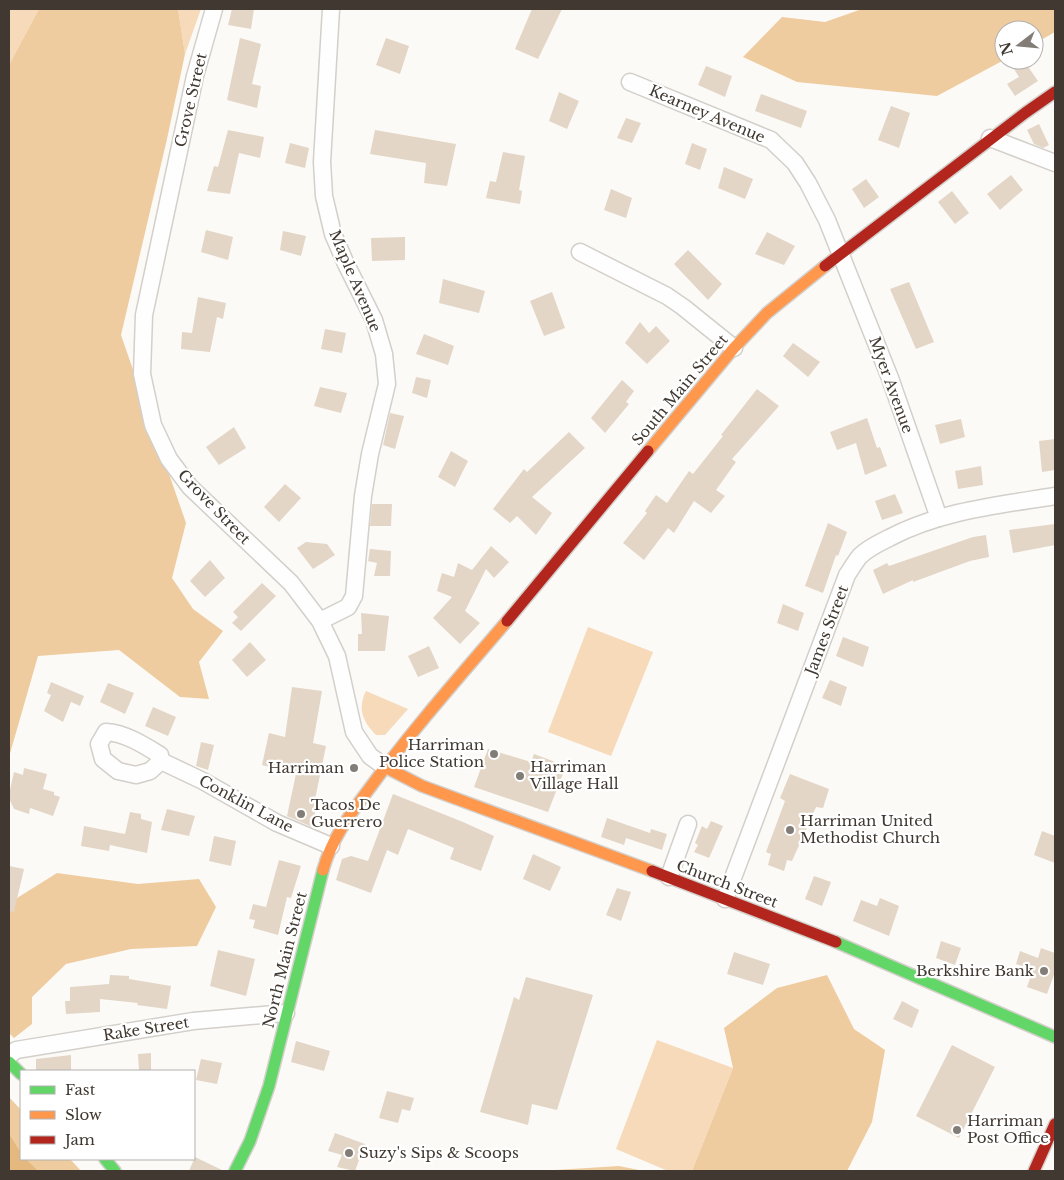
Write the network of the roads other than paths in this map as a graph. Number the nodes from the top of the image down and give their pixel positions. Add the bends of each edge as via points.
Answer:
1 (214, 9) edge
2 (331, 9) edge
3 (630, 82) dead end
4 (1055, 92) edge
5 (990, 138) junction
6 (1055, 163) edge
7 (580, 252) dead end
8 (840, 253) junction
9 (734, 348) junction
10 (1055, 496) edge
11 (939, 518) junction
12 (320, 621) junction
13 (161, 761) dead end
14 (384, 767) junction
15 (688, 824) dead end
16 (331, 846) junction
17 (669, 877) junction
18 (725, 899) junction
19 (286, 1013) junction
20 (1055, 1037) edge
21 (9, 1056) edge
22 (9, 1062) edge
23 (20, 1073) edge
24 (1055, 1124) edge
25 (106, 1160) edge
26 (116, 1171) edge
27 (235, 1171) edge
28 (1034, 1171) edge

1 - 12 street, Grove Street via 195,76 144,315 142,374 153,425 169,459 190,487 291,583
2 - 12 street, Maple Avenue via 322,162 324,196 333,234 374,320 384,354 387,384 363,496 354,596 348,607
3 - 8 street, Kearney Avenue via 771,140 795,163 808,183
4 - 5 street, South Main Street
5 - 6 street
5 - 8 street, South Main Street
7 - 9 street via 667,296
8 - 9 street, South Main Street via 767,313
8 - 11 street, Myer Avenue via 890,378
9 - 14 street, South Main Street
10 - 11 street, James Street
11 - 18 street, James Street via 906,529 875,545 862,555 847,575
12 - 14 street, Grove Street via 337,656 354,732 370,756
13 - 16 street, Conklin Lane via 277,823
14 - 16 street, North Main Street
14 - 17 street, Church Street via 422,786
15 - 17 street
16 - 19 street, North Main Street
17 - 18 street, Church Street
18 - 20 street, Church Street via 835,941
19 - 21 street, Rake Street via 193,1021 16,1050
19 - 27 street, North Main Street via 269,1086 250,1141
22 - 23 street
24 - 28 street
25 - 26 street

